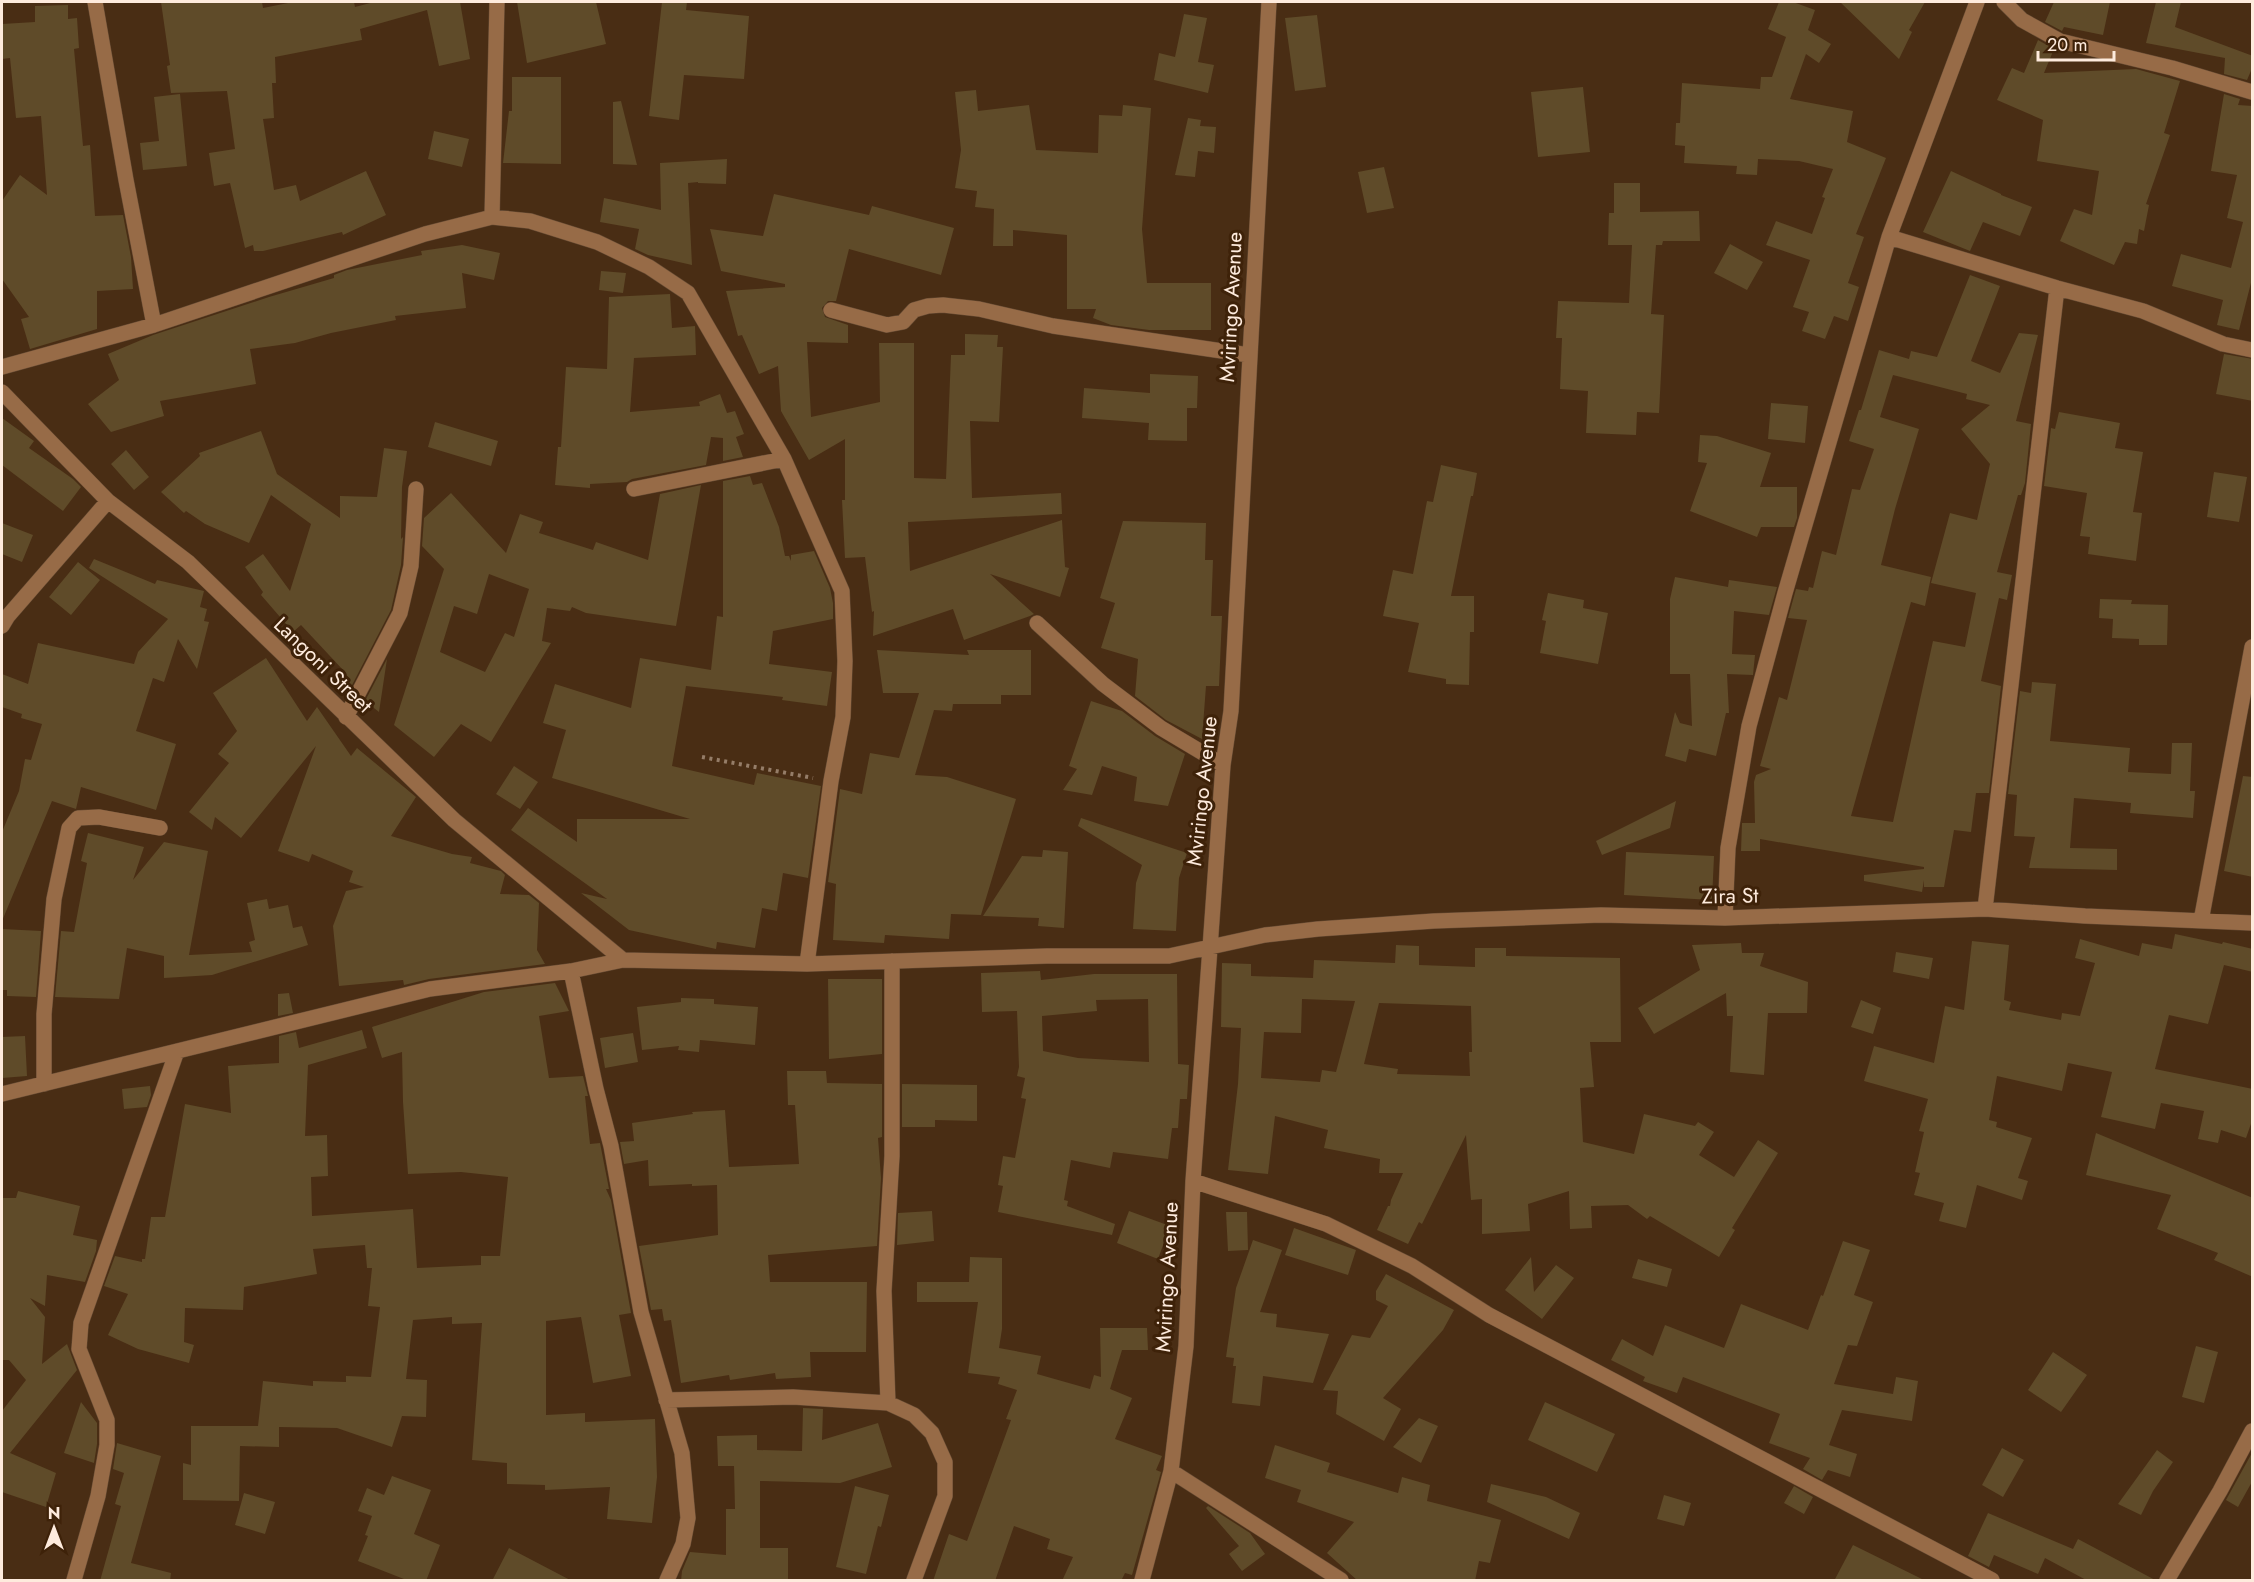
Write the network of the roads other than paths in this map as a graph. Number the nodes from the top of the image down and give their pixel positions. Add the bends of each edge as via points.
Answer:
1 (95, 2) edge
2 (497, 2) edge
3 (1269, 2) edge
4 (1977, 2) edge
5 (2004, 2) edge
6 (2253, 92) edge
7 (492, 217) junction
8 (1889, 237) junction
9 (2057, 288) junction
10 (831, 310) dead end
11 (154, 325) junction
12 (2253, 350) edge
13 (1250, 355) junction
14 (2, 367) edge
15 (2, 392) edge
16 (784, 459) junction
17 (416, 489) dead end
18 (634, 489) dead end
19 (108, 501) junction
20 (1037, 623) dead end
21 (2, 626) edge
22 (2253, 646) edge
23 (346, 717) junction
24 (1223, 765) junction
25 (160, 828) dead end
26 (1984, 909) junction
27 (1725, 918) junction
28 (2201, 921) junction
29 (2253, 923) edge
30 (1210, 948) junction
31 (623, 960) junction
32 (892, 961) junction
33 (807, 964) junction
34 (571, 971) junction
35 (177, 1051) junction
36 (44, 1084) junction
37 (2, 1094) edge
38 (1193, 1181) junction
39 (666, 1400) junction
40 (888, 1403) junction
41 (2253, 1431) edge
42 (1171, 1471) junction
43 (74, 1581) edge
44 (667, 1581) edge
45 (914, 1581) edge
46 (1142, 1581) edge
47 (1341, 1581) edge
48 (1992, 1581) edge
49 (2167, 1581) edge

1 - 11 street
2 - 7 street
3 - 13 street, Mviringo Avenue
4 - 8 street
5 - 6 street via 2022,20 2060,41
7 - 11 street via 425,234
7 - 16 street via 530,221 597,242 649,267 688,293
8 - 9 street
8 - 27 street via 1749,726 1728,848
9 - 12 street via 2143,311 2223,344
9 - 26 street
10 - 13 street via 887,325 903,322 914,310 943,305 1053,326
11 - 14 street
13 - 24 street, Mviringo Avenue via 1231,711
15 - 19 street, Langoni Street
16 - 18 street
16 - 33 street via 842,591 843,717
17 - 23 street via 411,566 400,613
19 - 21 street
19 - 23 street, Langoni Street via 188,562
20 - 24 street via 1103,684 1161,728
22 - 28 street
23 - 31 street, Langoni Street via 454,820
24 - 30 street, Mviringo Avenue
25 - 36 street via 78,818 69,828 54,899 44,1014
26 - 27 street, Zira St
26 - 28 street, Zira St
27 - 30 street, Zira St via 1601,915 1434,921 1265,935
28 - 29 street, Zira St
30 - 32 street, Zira St via 1169,956
30 - 38 street, Mviringo Avenue
31 - 33 street, Zira St
31 - 34 street, Zira St
32 - 33 street, Zira St
32 - 40 street via 892,1156 884,1292
34 - 35 street, Zira St via 430,989
34 - 39 street via 611,1146 641,1312
35 - 36 street, Zira St
35 - 43 street via 81,1323 79,1349 107,1420 107,1445 98,1496
36 - 37 street, Zira St
38 - 42 street, Mviringo Avenue via 1186,1346
38 - 48 street via 1326,1224 1412,1266 1489,1315
39 - 40 street via 793,1397
39 - 44 street via 682,1453 688,1518 683,1544
40 - 45 street via 914,1415 932,1433 945,1462 945,1496
41 - 49 street
42 - 46 street, Mviringo Avenue
42 - 47 street

